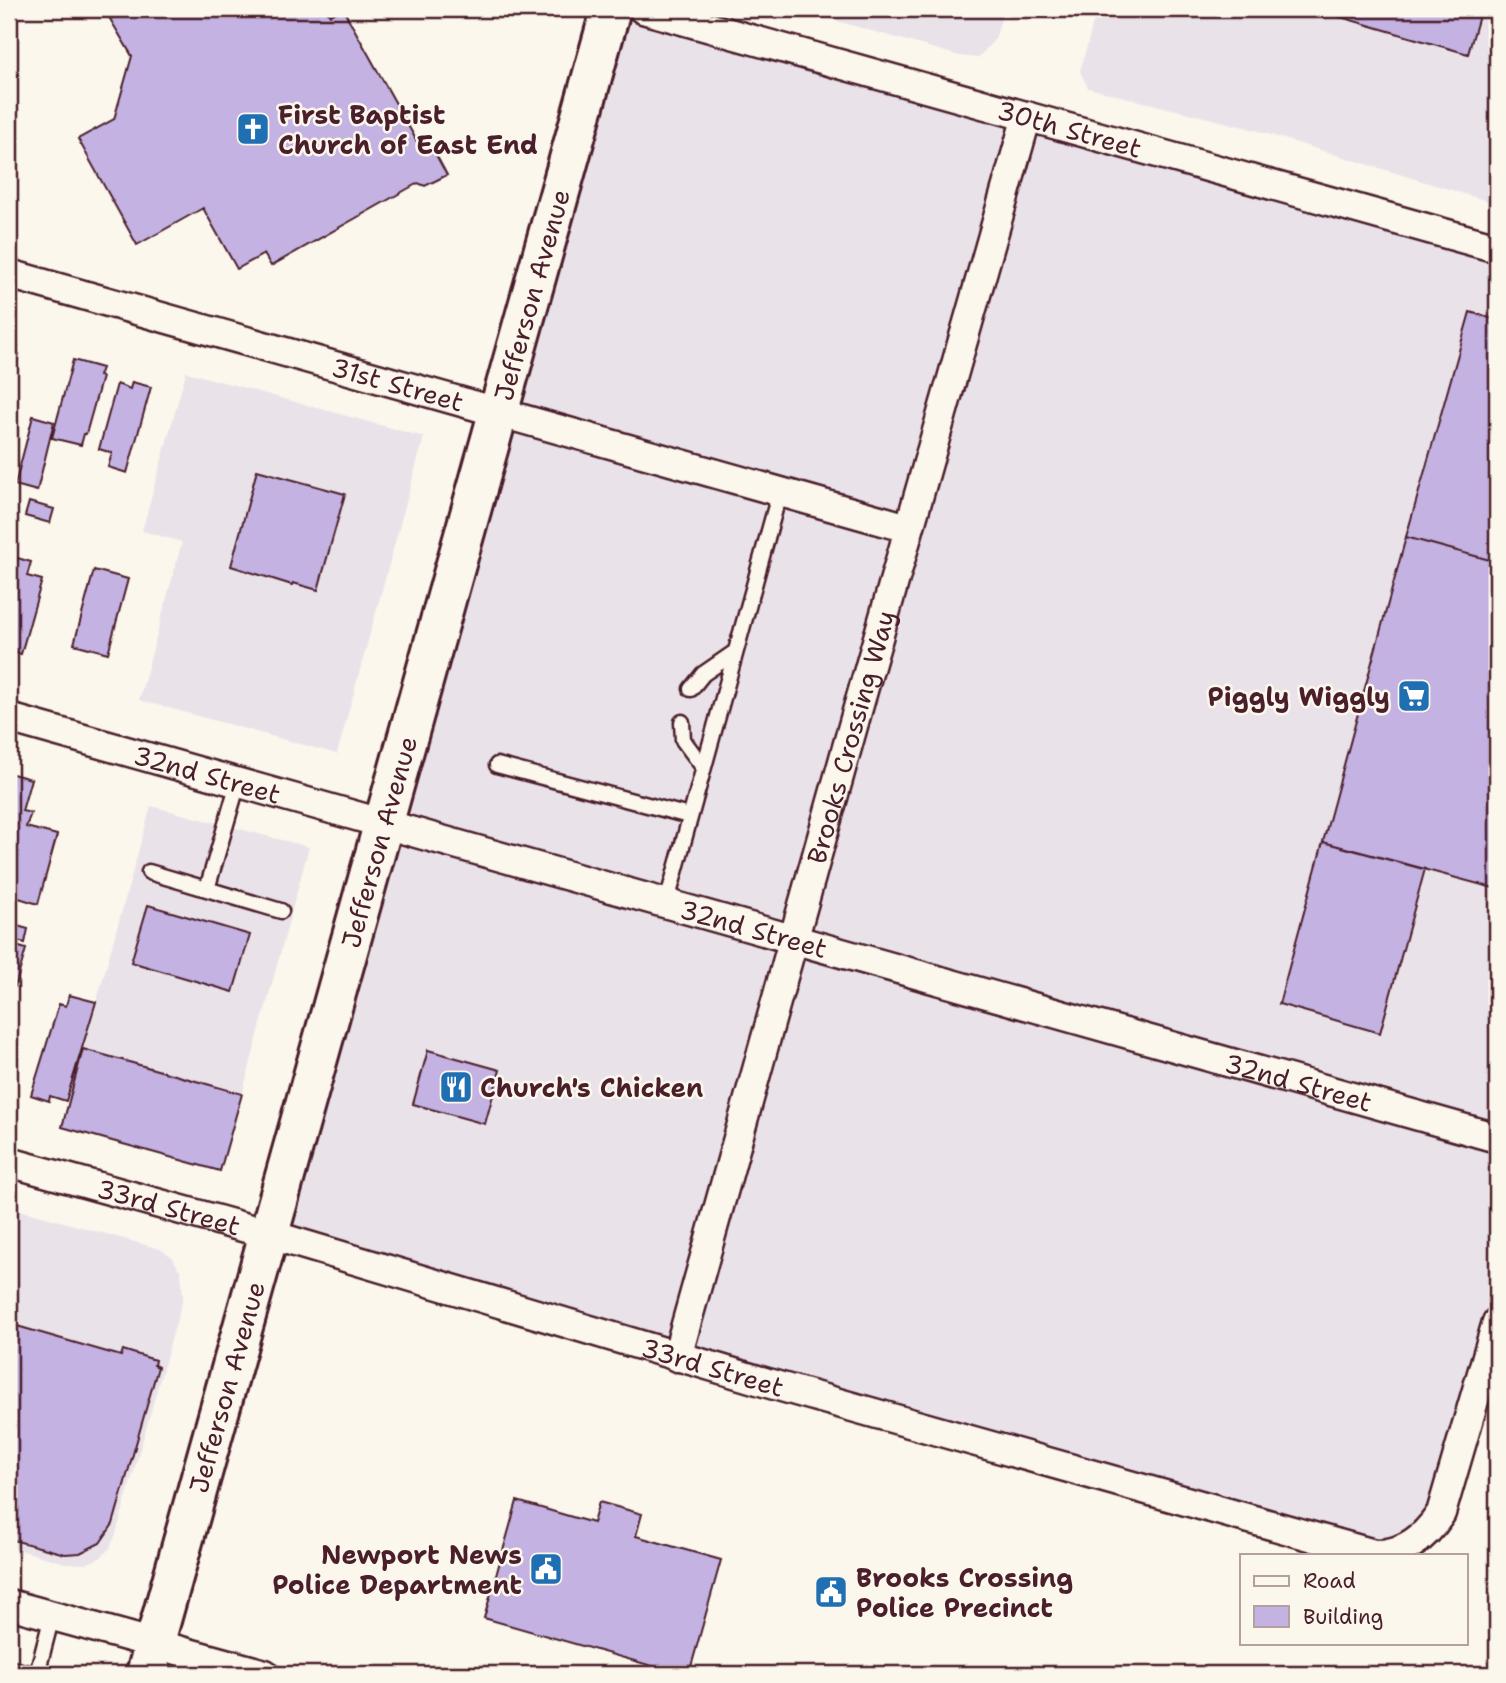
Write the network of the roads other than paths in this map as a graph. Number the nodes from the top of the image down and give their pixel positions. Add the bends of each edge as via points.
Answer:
1 (611, 9) edge
2 (643, 9) edge
3 (1027, 116) junction
4 (1497, 248) edge
5 (9, 274) edge
6 (500, 412) junction
7 (780, 491) junction
8 (908, 528) junction
9 (735, 652) junction
10 (691, 689) dead end
11 (9, 718) edge
12 (682, 723) dead end
13 (497, 765) dead end
14 (703, 767) junction
15 (238, 783) junction
16 (690, 816) junction
17 (385, 825) junction
18 (149, 872) dead end
19 (207, 889) junction
20 (666, 905) junction
21 (281, 911) dead end
22 (793, 940) junction
23 (1497, 1138) edge
24 (9, 1162) edge
25 (268, 1234) junction
26 (1497, 1322) edge
27 (677, 1357) junction
28 (9, 1604) edge
29 (52, 1616) junction
30 (150, 1659) edge
31 (9, 1668) edge
32 (34, 1674) edge
33 (265, 1674) edge

1 - 6 main road, Jefferson Avenue
2 - 3 street, 30th Street
3 - 4 street, 30th Street
3 - 8 street, Brooks Crossing Way
5 - 6 street, 31st Street
6 - 7 street, 31st Street
6 - 17 main road, Jefferson Avenue
7 - 8 street, 31st Street
7 - 9 lane
8 - 22 street, Brooks Crossing Way
9 - 10 lane via 703,674
9 - 14 lane
11 - 15 street, 32nd Street
12 - 14 lane via 683,740
13 - 16 lane
14 - 16 lane
15 - 17 street, 32nd Street
15 - 19 lane
16 - 20 lane
17 - 20 street, 32nd Street
17 - 25 main road, Jefferson Avenue
18 - 19 lane
19 - 21 lane
20 - 22 street, 32nd Street
22 - 23 street, 32nd Street
22 - 27 street, Brooks Crossing Way
24 - 25 street, 33rd Street
25 - 27 street, 33rd Street
25 - 30 main road, Jefferson Avenue
26 - 27 street, 33rd Street via 1441,1513 1417,1542 1399,1551 1374,1554
28 - 29 street
29 - 30 street
29 - 32 lane
30 - 33 street
31 - 32 lane

